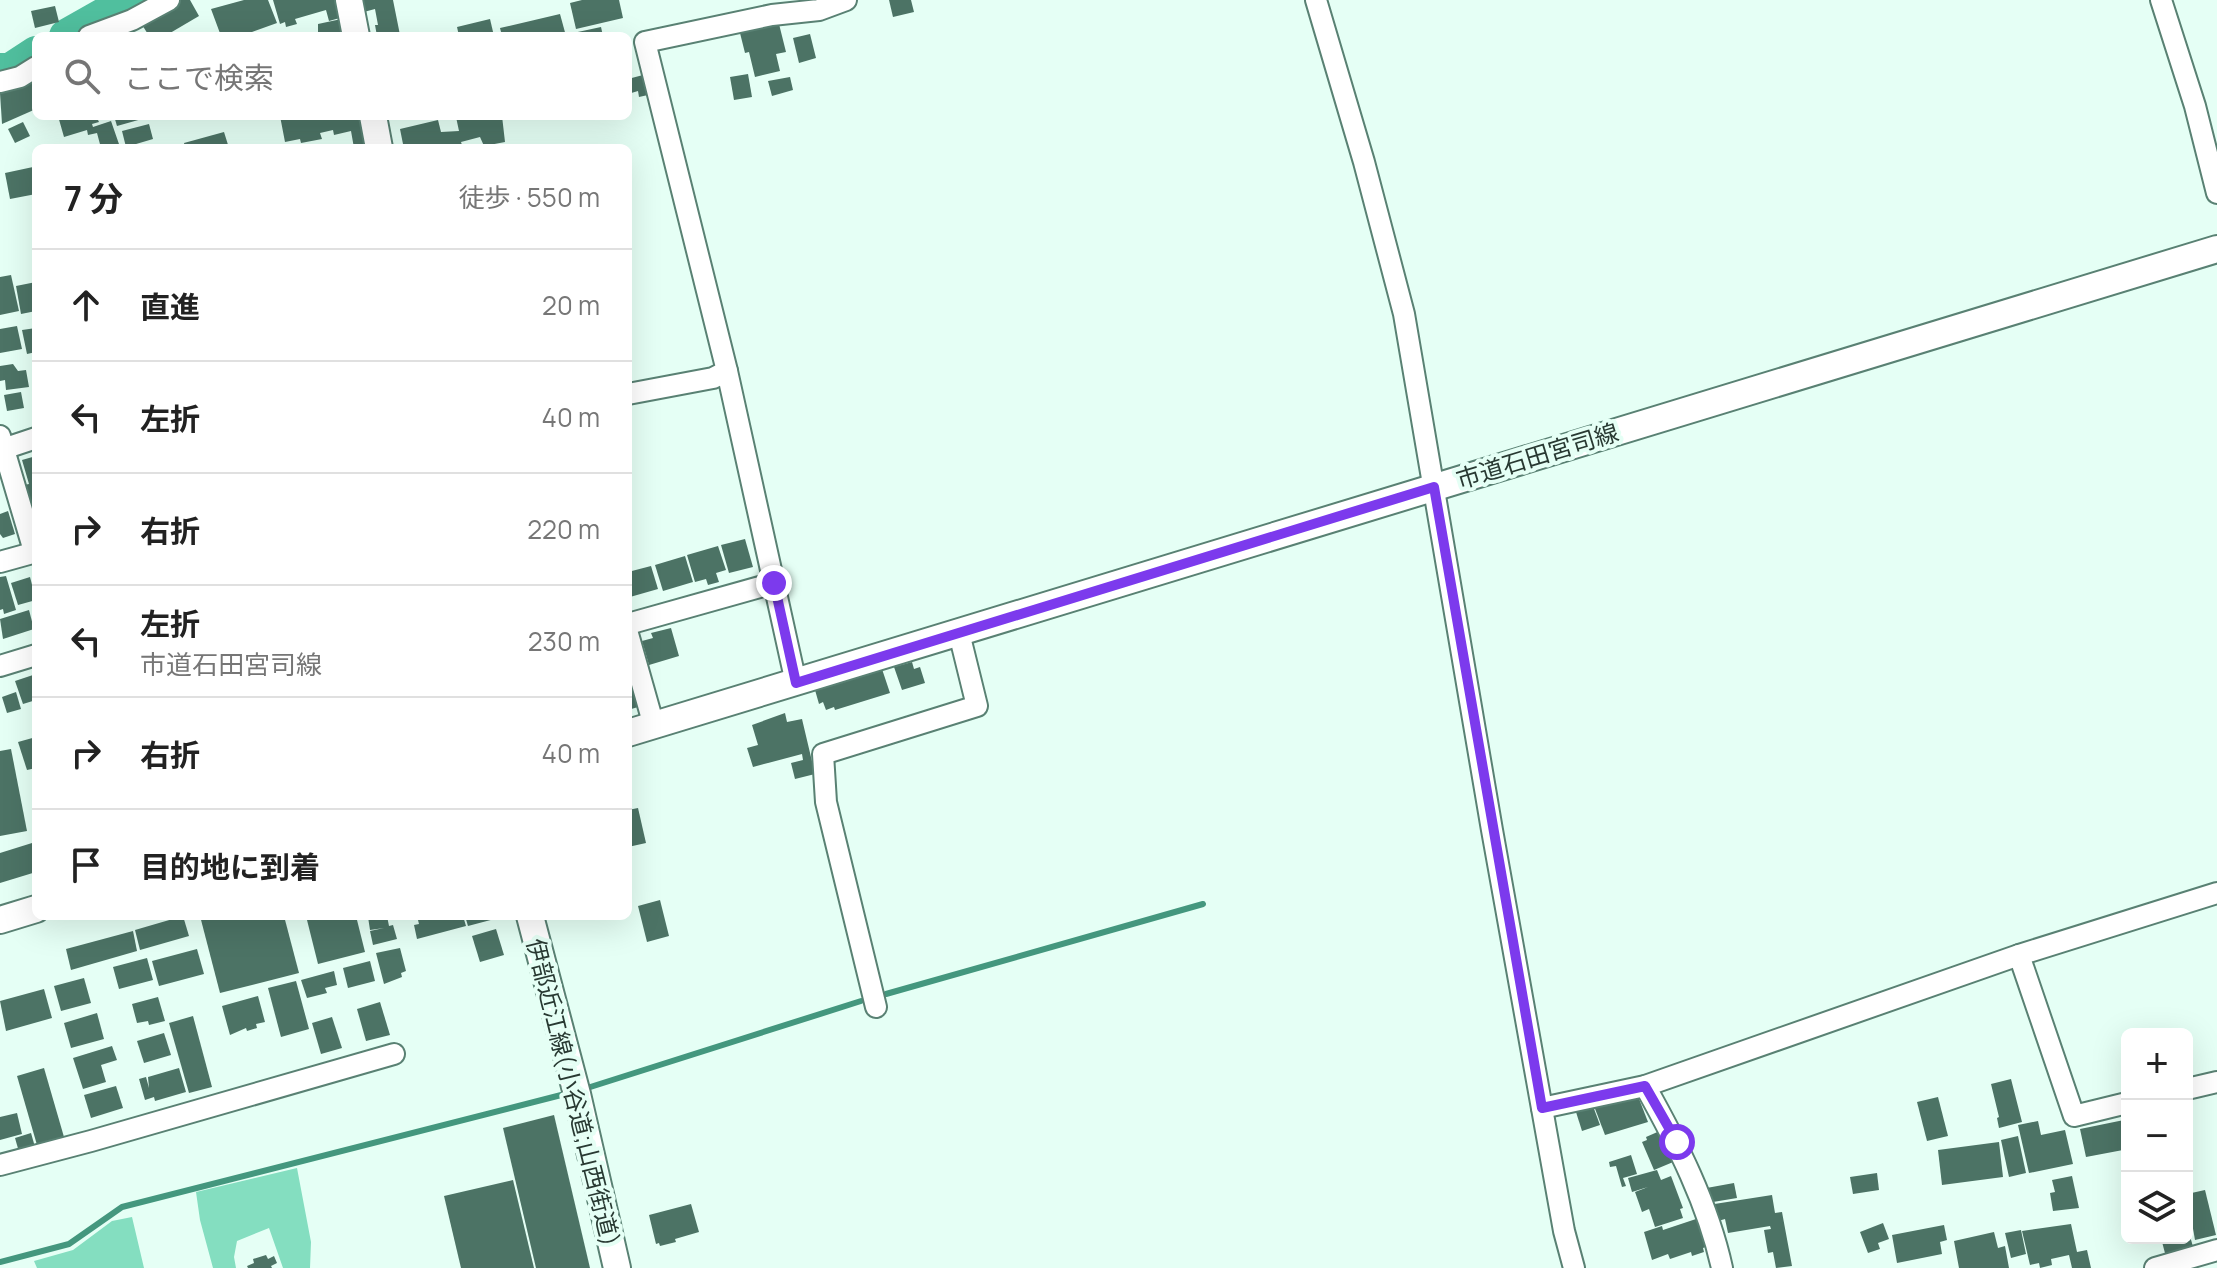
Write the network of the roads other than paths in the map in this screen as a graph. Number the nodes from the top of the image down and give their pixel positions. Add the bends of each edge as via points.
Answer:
1 (169, 0) edge
2 (349, 0) edge
3 (846, 0) edge
4 (1316, 0) edge
5 (2161, 0) edge
6 (818, 5) edge
7 (100, 32) edge
8 (355, 32) edge
9 (32, 70) edge
10 (0, 82) edge
11 (374, 120) edge
12 (378, 144) edge
13 (2217, 193) edge
14 (2217, 249) edge
15 (727, 371) junction
16 (632, 393) edge
17 (32, 439) edge
18 (1, 445) edge
19 (1434, 487) junction
20 (32, 543) edge
21 (32, 553) edge
22 (0, 562) edge
23 (774, 583) junction
24 (632, 623) edge
25 (959, 633) junction
26 (632, 648) edge
27 (32, 656) edge
28 (0, 666) edge
29 (796, 683) junction
30 (654, 726) junction
31 (632, 732) edge
32 (2217, 893) edge
33 (32, 910) edge
34 (0, 920) edge
35 (531, 920) edge
36 (2019, 955) junction
37 (876, 1007) dead end
38 (394, 1054) dead end
39 (2217, 1082) edge
40 (1645, 1086) junction
41 (2193, 1088) edge
42 (2121, 1104) edge
43 (1542, 1108) junction
44 (0, 1165) edge
45 (2217, 1250) edge
46 (617, 1268) edge
47 (1574, 1268) edge
48 (1722, 1268) edge
49 (2155, 1268) edge

1 - 7 street
2 - 8 street
3 - 6 street
4 - 19 street via 1404,314
5 - 13 street
6 - 15 street via 645,42
9 - 10 street
11 - 12 street
14 - 19 street, 市道石田宮司線
15 - 16 street
15 - 23 street
17 - 18 street
18 - 20 street
19 - 25 street, 市道石田宮司線
19 - 43 street
21 - 22 street
23 - 24 street
23 - 29 street
25 - 29 street, 市道石田宮司線
25 - 37 street via 977,706 823,754 826,802
26 - 30 street
27 - 28 street
29 - 30 street, 市道石田宮司線
30 - 31 street, 市道石田宮司線
32 - 36 street
33 - 34 street
35 - 46 street, 伊部近江線(小谷道;山西街道)
36 - 40 street
36 - 42 street via 2074,1116
38 - 44 street
39 - 41 street
40 - 43 street
40 - 48 street via 1677,1142
43 - 47 street
45 - 49 street

